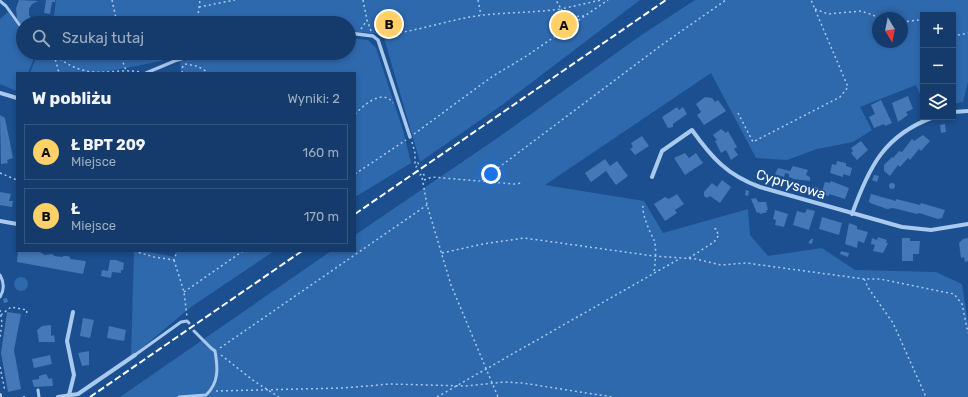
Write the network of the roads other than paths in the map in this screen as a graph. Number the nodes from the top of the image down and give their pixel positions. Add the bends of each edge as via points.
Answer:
1 (0, 1) edge
2 (16, 20) edge
3 (356, 34) edge
4 (176, 60) edge
5 (148, 72) edge
6 (0, 93) edge
7 (16, 98) edge
8 (968, 111) edge
9 (956, 112) edge
10 (928, 120) edge
11 (410, 137) road end
12 (652, 178) dead end
13 (852, 214) junction
14 (0, 221) edge
15 (16, 224) edge
16 (968, 224) edge
17 (0, 275) edge
18 (0, 297) edge
19 (73, 312) dead end
20 (188, 322) road end
21 (194, 331) dead end
22 (135, 355) joint
23 (38, 390) dead end
24 (69, 395) junction
25 (39, 397) edge
26 (58, 397) edge
27 (179, 397) edge

1 - 2 lane
3 - 11 street via 373,36 378,40
4 - 5 street
6 - 7 street
8 - 9 street
10 - 13 street via 907,130 884,149 866,176
12 - 13 street, Cyprysowa via 662,151 692,130 720,165 745,182
13 - 16 street, Cyprysowa via 919,230
14 - 15 street
17 - 18 lane via 4,289
19 - 24 street via 67,342 74,375
20 - 22 lane via 181,322
21 - 27 lane via 216,351 218,374 214,388 206,395
22 - 24 street via 78,394
23 - 25 lane
24 - 26 street

